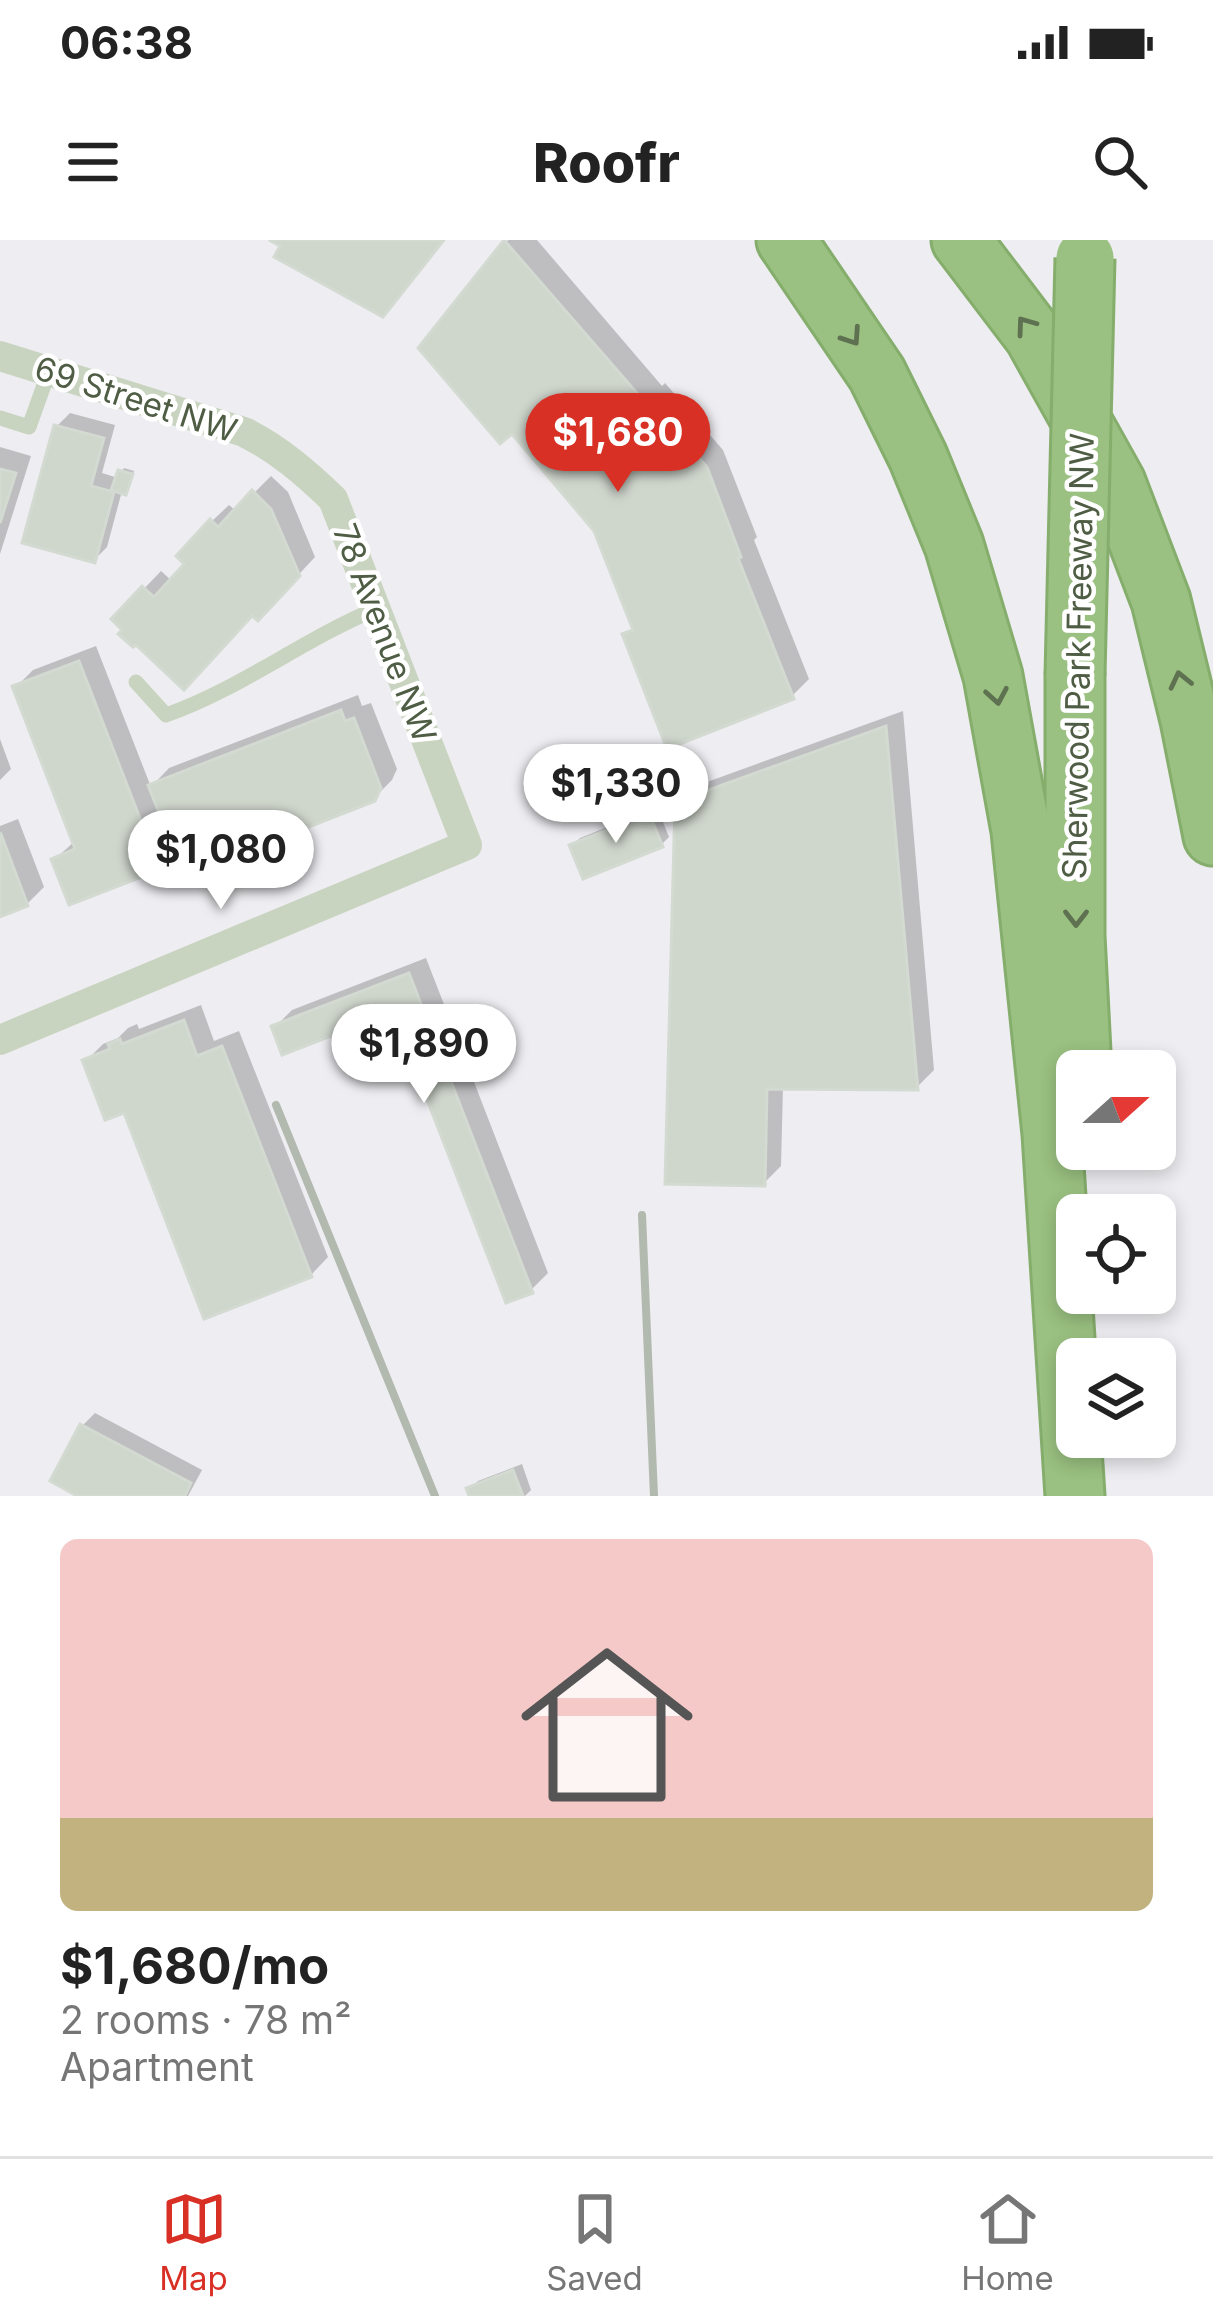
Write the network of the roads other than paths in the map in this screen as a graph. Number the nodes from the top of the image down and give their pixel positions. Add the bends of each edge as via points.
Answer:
1 (786, 240) edge
2 (961, 240) edge
3 (1086, 249) edge
4 (0, 356) edge
5 (49, 371) junction
6 (0, 418) edge
7 (270, 445) joint
8 (376, 609) junction
9 (136, 682) dead end
10 (1213, 836) edge
11 (0, 1040) edge
12 (1081, 1050) edge
13 (1102, 1458) edge
14 (1075, 1496) edge
15 (1105, 1496) edge

1 -> 14 highway via 877,374 918,457 993,676 1021,831 1052,1134
10 -> 2 highway via 1161,601 1116,483 1034,335
3 -> 12 highway, Sherwood Park Freeway NW, bridge via 1075,676
4 - 5 street, 69 Street NW
5 - 6 lane via 29,427
5 - 7 street, 69 Street NW
7 - 8 street, 78 Avenue NW via 332,499
8 - 9 lane via 166,715
8 - 11 street, 78 Avenue NW via 467,844
13 - 15 highway

